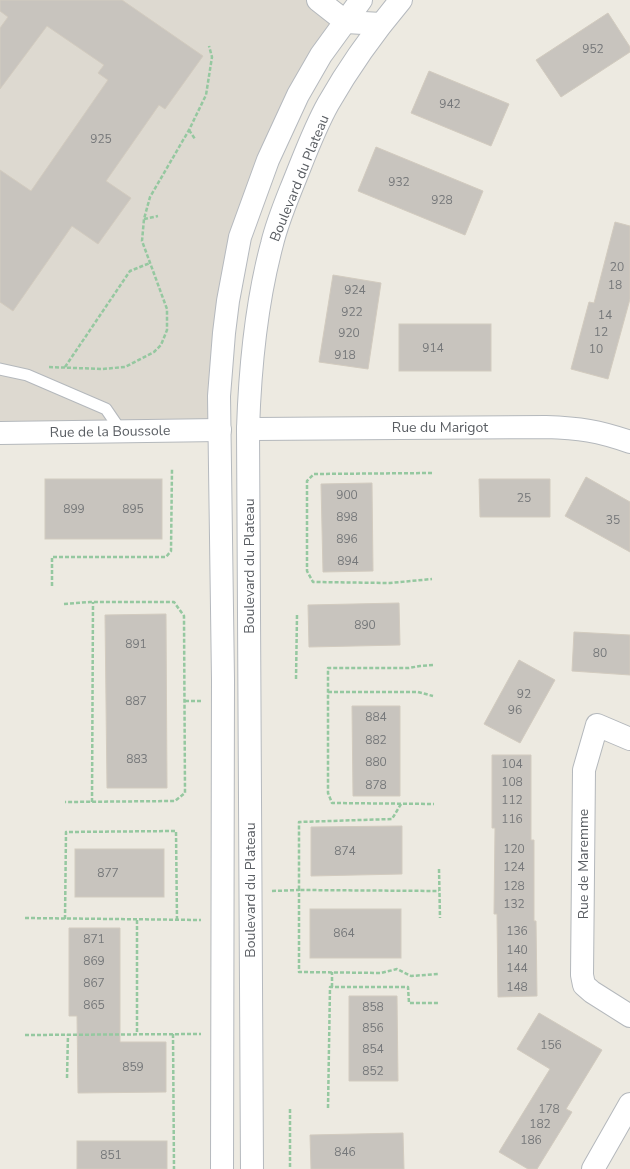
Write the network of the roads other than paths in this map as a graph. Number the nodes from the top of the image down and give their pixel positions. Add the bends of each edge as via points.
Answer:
1 (318, 0) edge
2 (361, 0) edge
3 (401, 0) edge
4 (346, 22) junction
5 (381, 24) junction
6 (0, 370) edge
7 (248, 429) junction
8 (121, 430) junction
9 (220, 430) junction
10 (0, 433) edge
11 (630, 442) edge
12 (630, 739) edge
13 (630, 1016) edge
14 (630, 1104) edge
15 (222, 1169) edge
16 (252, 1169) edge
17 (593, 1169) edge

1 - 4 main road
2 - 4 main road, Boulevard du Plateau
2 - 5 main road
3 - 5 main road, Boulevard du Plateau
4 - 5 main road
4 - 9 main road, Boulevard du Plateau via 321,55 298,95 268,160 240,237 224,333 219,396
5 - 7 main road, Boulevard du Plateau via 328,104 309,144 272,243 259,308
6 - 8 lane via 32,377 106,409
7 - 9 main road, Rue du Marigot
7 - 11 main road, Rue du Marigot via 546,426 590,430
7 - 16 main road, Boulevard du Plateau
8 - 9 main road, Rue de la Boussole
8 - 10 main road, Rue de la Boussole
9 - 15 main road, Boulevard du Plateau via 223,680
12 - 13 main road, Rue de Maremme via 597,725 584,770 582,961 584,985
14 - 17 main road

